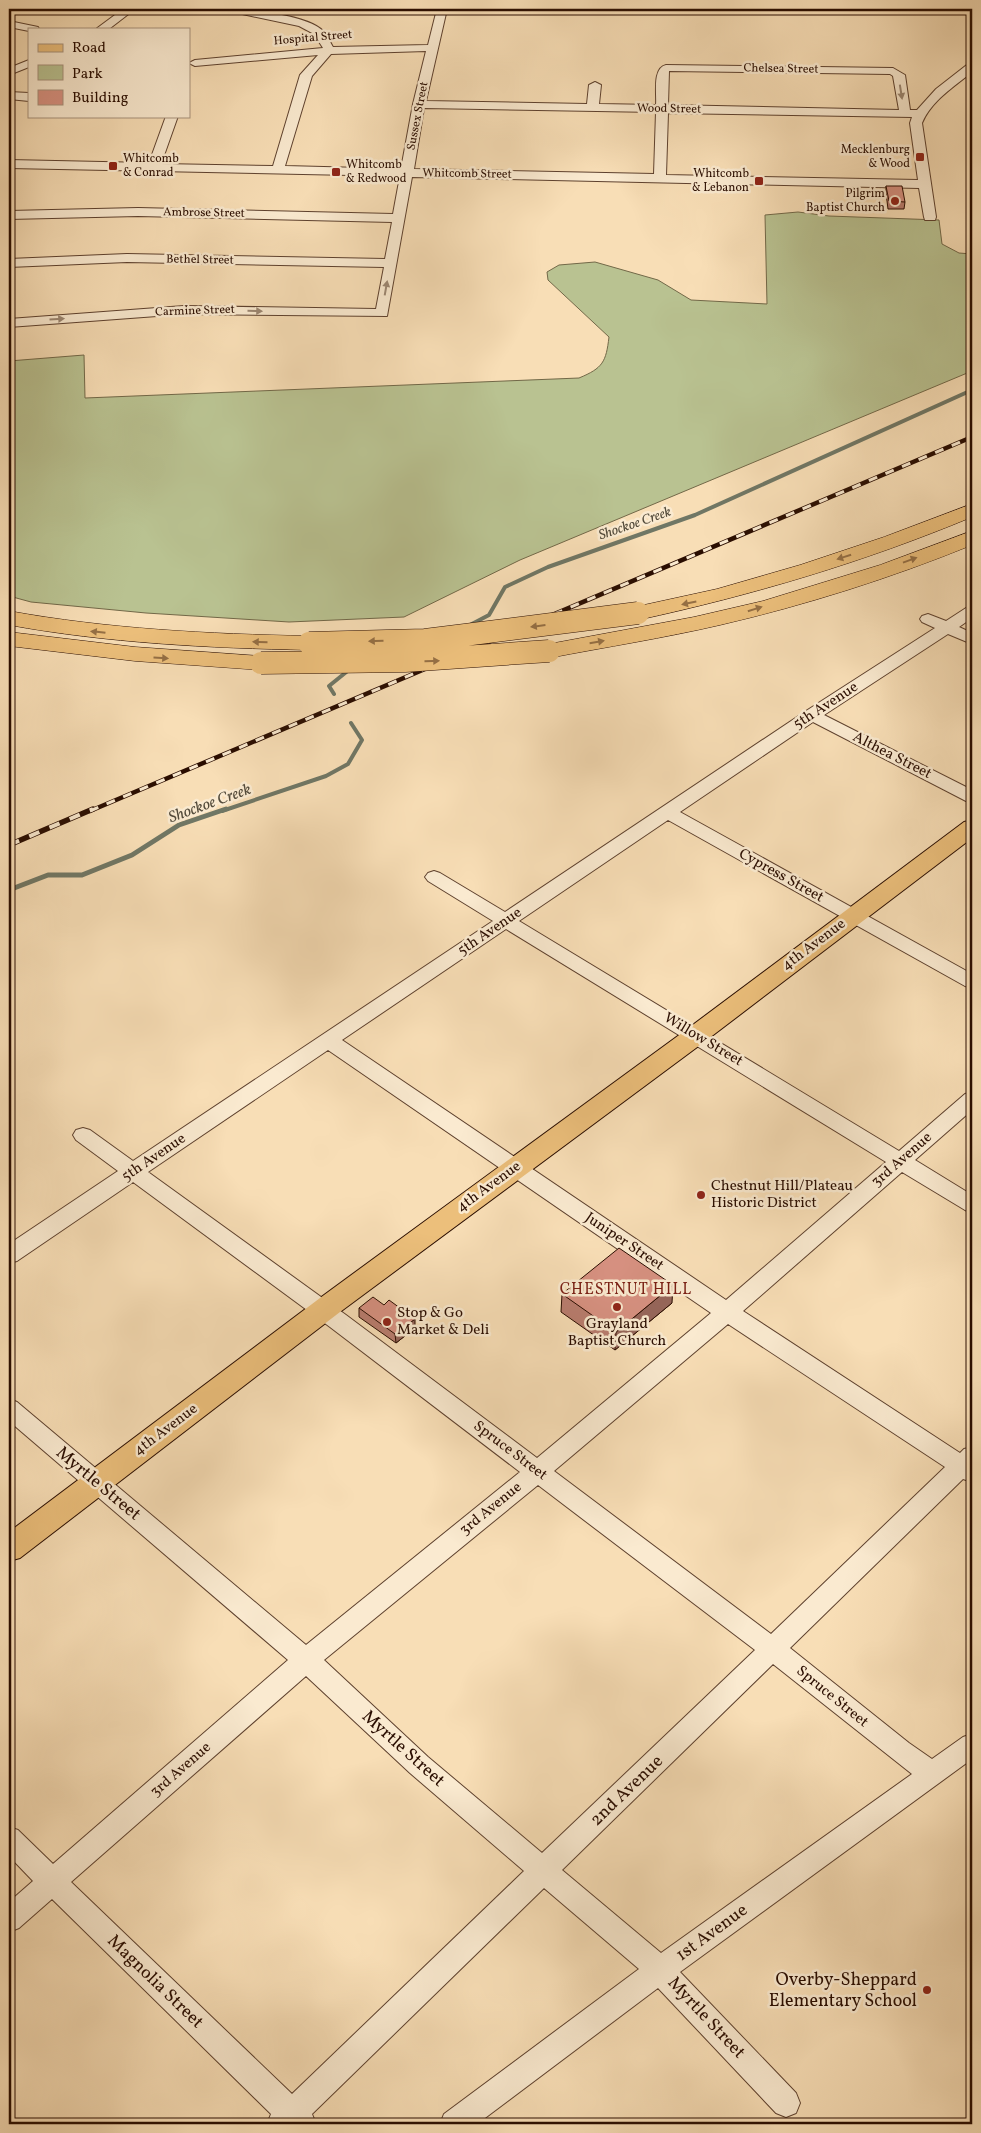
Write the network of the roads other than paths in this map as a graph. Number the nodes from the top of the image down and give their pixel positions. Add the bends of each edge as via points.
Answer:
1 (130, 9) edge
2 (233, 9) edge
3 (442, 9) edge
4 (9, 24) edge
5 (29, 28) edge
6 (102, 28) edge
7 (432, 48) junction
8 (329, 49) junction
9 (192, 60) edge
10 (28, 63) edge
11 (972, 66) edge
12 (9, 72) edge
13 (595, 85) dead end
14 (9, 96) edge
15 (28, 97) edge
16 (419, 104) junction
17 (593, 107) junction
18 (662, 108) junction
19 (905, 113) junction
20 (919, 114) junction
21 (171, 118) edge
22 (9, 164) edge
23 (153, 168) junction
24 (278, 170) junction
25 (408, 173) junction
26 (660, 179) junction
27 (925, 184) junction
28 (9, 214) edge
29 (930, 217) dead end
30 (399, 218) junction
31 (9, 263) edge
32 (391, 263) junction
33 (382, 313) joint
34 (9, 323) edge
35 (972, 510) edge
36 (972, 537) edge
37 (972, 610) edge
38 (9, 618) edge
39 (928, 619) dead end
40 (947, 628) junction
41 (9, 639) edge
42 (972, 639) edge
43 (812, 715) junction
44 (972, 797) edge
45 (668, 813) junction
46 (972, 827) edge
47 (434, 877) dead end
48 (853, 916) junction
49 (506, 921) junction
50 (972, 982) edge
51 (695, 1036) junction
52 (328, 1041) junction
53 (972, 1099) edge
54 (83, 1135) dead end
55 (902, 1161) junction
56 (515, 1168) junction
57 (133, 1172) junction
58 (972, 1204) edge
59 (9, 1255) edge
60 (323, 1310) junction
61 (726, 1312) junction
62 (9, 1408) edge
63 (969, 1465) edge
64 (537, 1472) junction
65 (96, 1483) junction
66 (9, 1549) edge
67 (774, 1650) junction
68 (306, 1660) junction
69 (972, 1745) edge
70 (933, 1774) junction
71 (9, 1839) edge
72 (545, 1871) junction
73 (53, 1882) junction
74 (9, 1919) edge
75 (660, 1970) junction
76 (786, 2103) dead end
77 (292, 2121) edge
78 (454, 2124) edge

1 - 6 street
2 - 8 street via 302,23 318,32
3 - 7 street, Sussex Street
4 - 5 street
7 - 8 street, Hospital Street
7 - 16 street, Sussex Street
8 - 9 street, Hospital Street
8 - 24 street via 306,76
10 - 12 street
11 - 20 street
13 - 17 street
14 - 15 street
16 - 17 street, Wood Street
16 - 25 street, Sussex Street
17 - 18 street, Wood Street
18 - 19 street, Wood Street
18 -> 19 street, Chelsea Street via 663,72 666,68 896,72
18 - 26 street
19 - 20 street, Wood Street
20 - 27 street via 915,127
21 - 23 street
22 - 23 street, Whitcomb Street
23 - 24 street, Whitcomb Street
24 - 25 street, Whitcomb Street
25 - 26 street, Whitcomb Street
25 - 30 street, Sussex Street
26 - 27 street, Whitcomb Street
27 - 29 street
28 - 30 street, Ambrose Street via 138,212
30 - 32 street, Sussex Street
31 - 32 street, Bethel Street via 127,258
33 -> 32 street, Sussex Street
34 -> 33 street, Carmine Street via 184,310
35 -> 38 highway, bridge via 893,541 742,590 691,603 638,613 425,640 309,643 158,638 87,631
41 -> 36 highway, bridge via 148,657 261,663 455,660 549,651 742,613 850,581
37 - 40 street, 5th Avenue
39 - 40 street
40 - 42 street
40 - 43 street, 5th Avenue
43 - 44 street, Althea Street
43 - 45 street, 5th Avenue
45 - 48 street, Cypress Street
45 - 49 street, 5th Avenue
46 - 48 main road, 4th Avenue
47 - 49 street, Willow Street
48 - 50 street, Cypress Street
48 - 51 main road, 4th Avenue
49 - 51 street, Willow Street
49 - 52 street, 5th Avenue
51 - 55 street, Willow Street
51 - 56 main road, 4th Avenue
52 - 56 street, Juniper Street
52 - 57 street, 5th Avenue
53 - 55 street, 3rd Avenue
54 - 57 street, Spruce Street
55 - 58 street, Willow Street
55 - 61 street, 3rd Avenue
56 - 60 main road, 4th Avenue
56 - 61 street, Juniper Street
57 - 59 street, 5th Avenue
57 - 60 street, Spruce Street
60 - 64 street, Spruce Street
60 - 65 main road, 4th Avenue
61 - 63 street, Juniper Street
61 - 64 street, 3rd Avenue
62 - 65 street, Myrtle Street
63 - 67 street, 2nd Avenue
64 - 67 street, Spruce Street
64 - 68 street, 3rd Avenue
65 - 66 main road, 4th Avenue
65 - 68 street, Myrtle Street
67 - 70 street, Spruce Street
67 - 72 street, 2nd Avenue
68 - 72 street, Myrtle Street via 419,1765
68 - 73 street, 3rd Avenue
69 - 70 street, 1st Avenue
70 - 75 street, 1st Avenue
71 - 73 street, Magnolia Street
72 - 75 street, Myrtle Street
72 - 77 street, 2nd Avenue
73 - 74 street, 3rd Avenue
73 - 77 street, Magnolia Street
75 - 76 street, Myrtle Street
75 - 78 street, 1st Avenue

